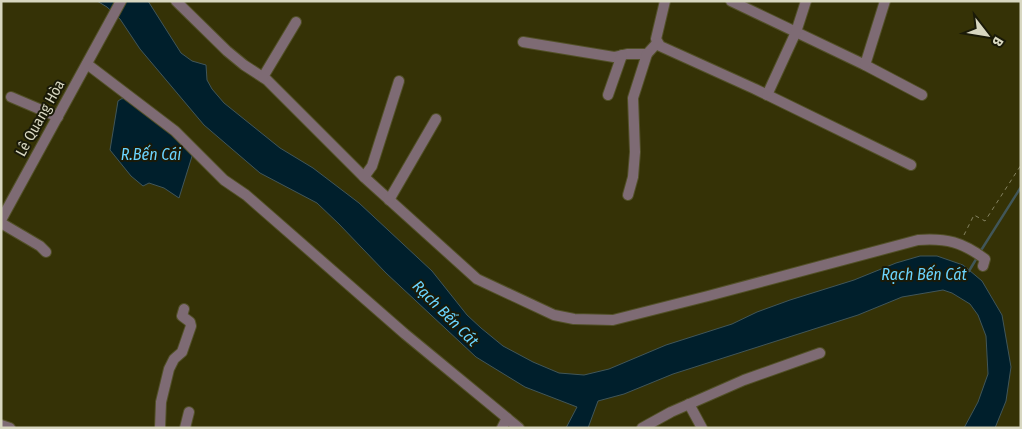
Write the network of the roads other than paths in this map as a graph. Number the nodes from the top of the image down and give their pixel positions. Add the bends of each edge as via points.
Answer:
1 (121, 1) edge
2 (176, 1) edge
3 (665, 1) edge
4 (806, 1) edge
5 (885, 1) edge
6 (734, 2) edge
7 (296, 22) dead end
8 (796, 32) junction
9 (523, 42) dead end
10 (657, 43) junction
11 (647, 54) junction
12 (622, 55) junction
13 (87, 64) junction
14 (865, 65) junction
15 (264, 77) junction
16 (399, 80) dead end
17 (608, 95) dead end
18 (767, 95) junction
19 (922, 95) dead end
20 (11, 97) dead end
21 (58, 117) junction
22 (436, 119) dead end
23 (911, 165) dead end
24 (364, 177) junction
25 (628, 195) dead end
26 (389, 200) junction
27 (1, 222) edge
28 (46, 252) dead end
29 (980, 259) dead end
30 (184, 309) dead end
31 (820, 353) dead end
32 (689, 404) junction
33 (189, 412) dead end
34 (507, 418) junction
35 (1, 425) edge
36 (10, 428) edge
37 (160, 428) edge
38 (185, 428) edge
39 (502, 428) edge
40 (519, 428) edge
41 (642, 428) edge
42 (702, 428) edge

1 - 13 street, Lê Quang Hòa
2 - 15 street via 227,51
3 - 10 street
4 - 8 street
5 - 14 street
6 - 8 street
7 - 15 street
8 - 14 street
8 - 18 street
9 - 12 street via 580,53
10 - 11 street
10 - 18 street
11 - 12 street
11 - 25 street via 633,98 635,145
12 - 17 street
13 - 21 street, Lê Quang Hòa
13 - 34 street via 175,131 224,180 246,195
14 - 19 street
15 - 24 street
16 - 24 street via 372,166
18 - 23 street
20 - 21 street
21 - 27 street, Lê Quang Hòa
22 - 26 street
24 - 26 street
26 - 29 street via 480,282 554,315 574,319 613,320 918,240 960,243
27 - 28 street
30 - 37 street via 182,316 191,326 182,352 169,369 161,402
31 - 32 street
32 - 41 street
32 - 42 street
33 - 38 street
34 - 39 street
34 - 40 street
35 - 36 street

